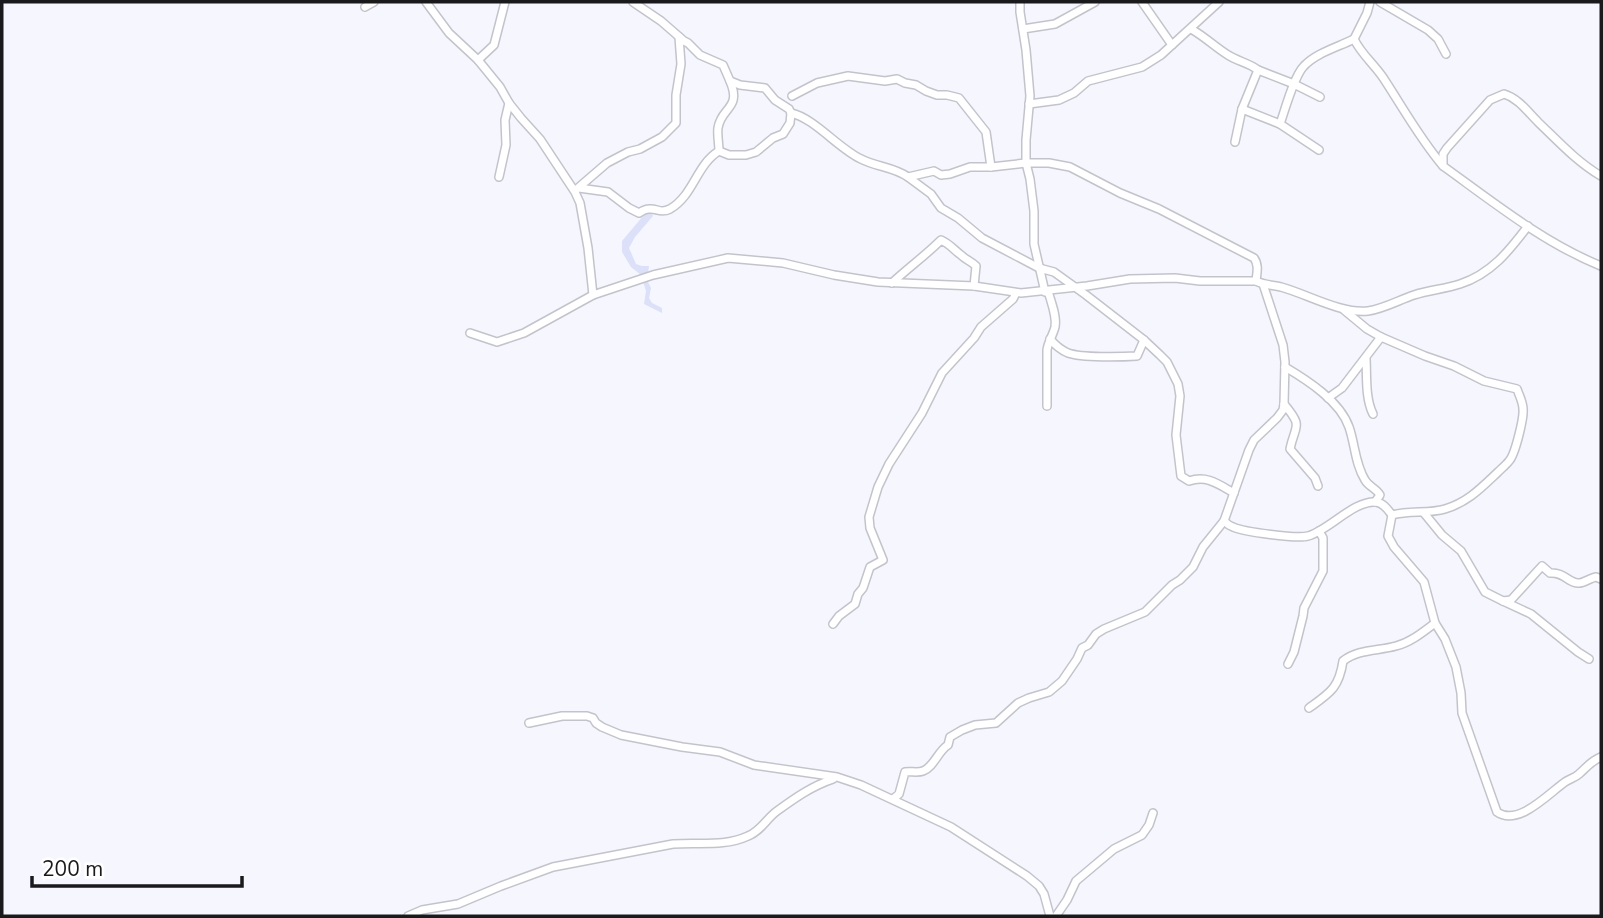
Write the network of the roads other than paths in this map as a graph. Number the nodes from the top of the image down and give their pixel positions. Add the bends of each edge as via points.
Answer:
1 (374, 2) edge
2 (425, 2) edge
3 (505, 2) edge
4 (633, 2) edge
5 (1020, 2) edge
6 (1095, 2) edge
7 (1142, 2) edge
8 (1370, 2) edge
9 (1380, 2) edge
10 (1213, 4) edge
11 (365, 8) dead end
12 (1023, 29) junction
13 (1191, 29) junction
14 (679, 37) junction
15 (1354, 39) junction
16 (1172, 45) junction
17 (1446, 54) dead end
18 (478, 60) junction
19 (1258, 70) junction
20 (730, 81) junction
21 (1294, 84) junction
22 (792, 96) dead end
23 (1320, 97) dead end
24 (509, 103) junction
25 (1029, 104) junction
26 (1242, 109) junction
27 (791, 113) junction
28 (1280, 124) junction
29 (1235, 142) dead end
30 (1319, 149) dead end
31 (719, 151) junction
32 (1026, 163) junction
33 (1443, 166) junction
34 (991, 167) junction
35 (1601, 176) edge
36 (499, 177) dead end
37 (908, 177) junction
38 (577, 190) junction
39 (1528, 226) junction
40 (1601, 266) edge
41 (1039, 268) junction
42 (1259, 283) junction
43 (892, 284) junction
44 (974, 286) junction
45 (1076, 288) junction
46 (1047, 292) junction
47 (1016, 293) junction
48 (593, 295) junction
49 (1337, 306) junction
50 (1370, 311) junction
51 (1367, 329) junction
52 (470, 333) dead end
53 (1381, 337) junction
54 (1050, 339) junction
55 (1144, 340) junction
56 (1366, 358) junction
57 (1285, 367) junction
58 (1328, 398) junction
59 (1284, 404) junction
60 (1047, 406) dead end
61 (1373, 414) dead end
62 (1318, 486) dead end
63 (1234, 493) junction
64 (1376, 502) junction
65 (1424, 513) junction
66 (1392, 515) junction
67 (1224, 521) junction
68 (1319, 531) junction
69 (1601, 579) edge
70 (1503, 601) junction
71 (1435, 623) junction
72 (833, 624) dead end
73 (1589, 659) dead end
74 (1288, 664) dead end
75 (1309, 708) dead end
76 (529, 723) dead end
77 (1601, 757) edge
78 (837, 777) junction
79 (894, 799) junction
80 (1153, 813) dead end
81 (408, 916) edge
82 (1050, 916) edge
83 (1056, 916) edge

1 - 11 street
2 - 18 street
3 - 18 street via 494,46
4 - 14 street
5 - 12 street
6 - 12 street via 1055,24
7 - 16 street
8 - 15 street
9 - 17 street via 1428,30
10 - 13 street
12 - 25 street
13 - 16 street
13 - 19 street
14 - 20 street via 700,55 723,65
14 - 38 street via 676,123 662,137 607,163
15 - 21 street via 1316,57 1303,67
15 - 33 street
16 - 25 street via 1142,67 1088,81 1059,100
18 - 24 street
19 - 21 street
19 - 26 street
20 - 27 street via 765,88
20 - 31 street via 734,101 718,129
21 - 23 street
21 - 28 street
22 - 34 street via 817,83 848,76 897,79 937,95 959,98 986,132
24 - 36 street
24 - 38 street
25 - 32 street
26 - 28 street
26 - 29 street
27 - 31 street via 783,134 756,152 729,155
27 - 37 street via 860,159 897,169
28 - 30 street
31 - 38 street via 701,168 688,192 671,209 661,212 650,208 639,212 608,192
32 - 34 street
32 - 41 street
32 - 42 street via 1070,167 1242,251 1257,262
33 - 35 street via 1447,148 1490,100 1504,94 1517,100 1567,150
33 - 39 street
34 - 37 street
37 - 41 street via 982,238
38 - 48 street
39 - 40 street
39 - 50 street via 1481,276
41 - 45 street via 1054,272
41 - 46 street
42 - 45 street via 1130,279
42 - 49 street
42 - 57 street via 1283,345
43 - 44 street
43 - 44 street via 941,240 976,266
43 - 48 street via 783,262 728,258
44 - 47 street
45 - 46 street
45 - 55 street
46 - 47 street
46 - 54 street via 1055,322
47 - 72 street via 942,373 890,464 870,517 883,560 870,567 855,604
48 - 52 street via 524,333 497,342
49 - 50 street
49 - 51 street
50 - 51 street
51 - 53 street
53 - 56 street
53 - 65 street via 1484,381 1517,389 1521,400 1522,420 1511,460 1464,502
54 - 55 street via 1068,353 1084,356 1137,356
54 - 60 street
55 - 63 street via 1167,362 1178,384 1176,435 1181,475 1188,481 1212,481
56 - 58 street
56 - 61 street
57 - 58 street
57 - 59 street
58 - 64 street via 1348,423 1359,469 1380,495
59 - 62 street via 1297,426 1290,449
59 - 63 street via 1248,450
63 - 67 street
64 - 66 street
64 - 68 street
65 - 66 street
65 - 70 street via 1461,551 1485,592
66 - 71 street via 1388,536 1424,582
67 - 68 street via 1231,527 1269,535 1306,537
67 - 79 street via 1193,567 1145,612 1096,634 1049,692 1018,703 996,723 975,725 950,737 926,769 905,772 900,794
68 - 74 street via 1323,570 1304,608
69 - 70 street via 1573,583 1542,566 1511,600
70 - 73 street via 1531,614
71 - 75 street via 1397,646 1350,655 1329,694
71 - 77 street via 1455,667 1462,713 1497,812 1514,817 1526,811
76 - 78 street via 591,716 601,727 621,735 720,752 754,765
78 - 79 street
78 - 81 street via 815,785 749,836 715,844 673,844 553,867 458,904
79 - 82 street via 951,827 1027,876 1044,894
80 - 83 street via 1142,835 1114,849 1076,881

